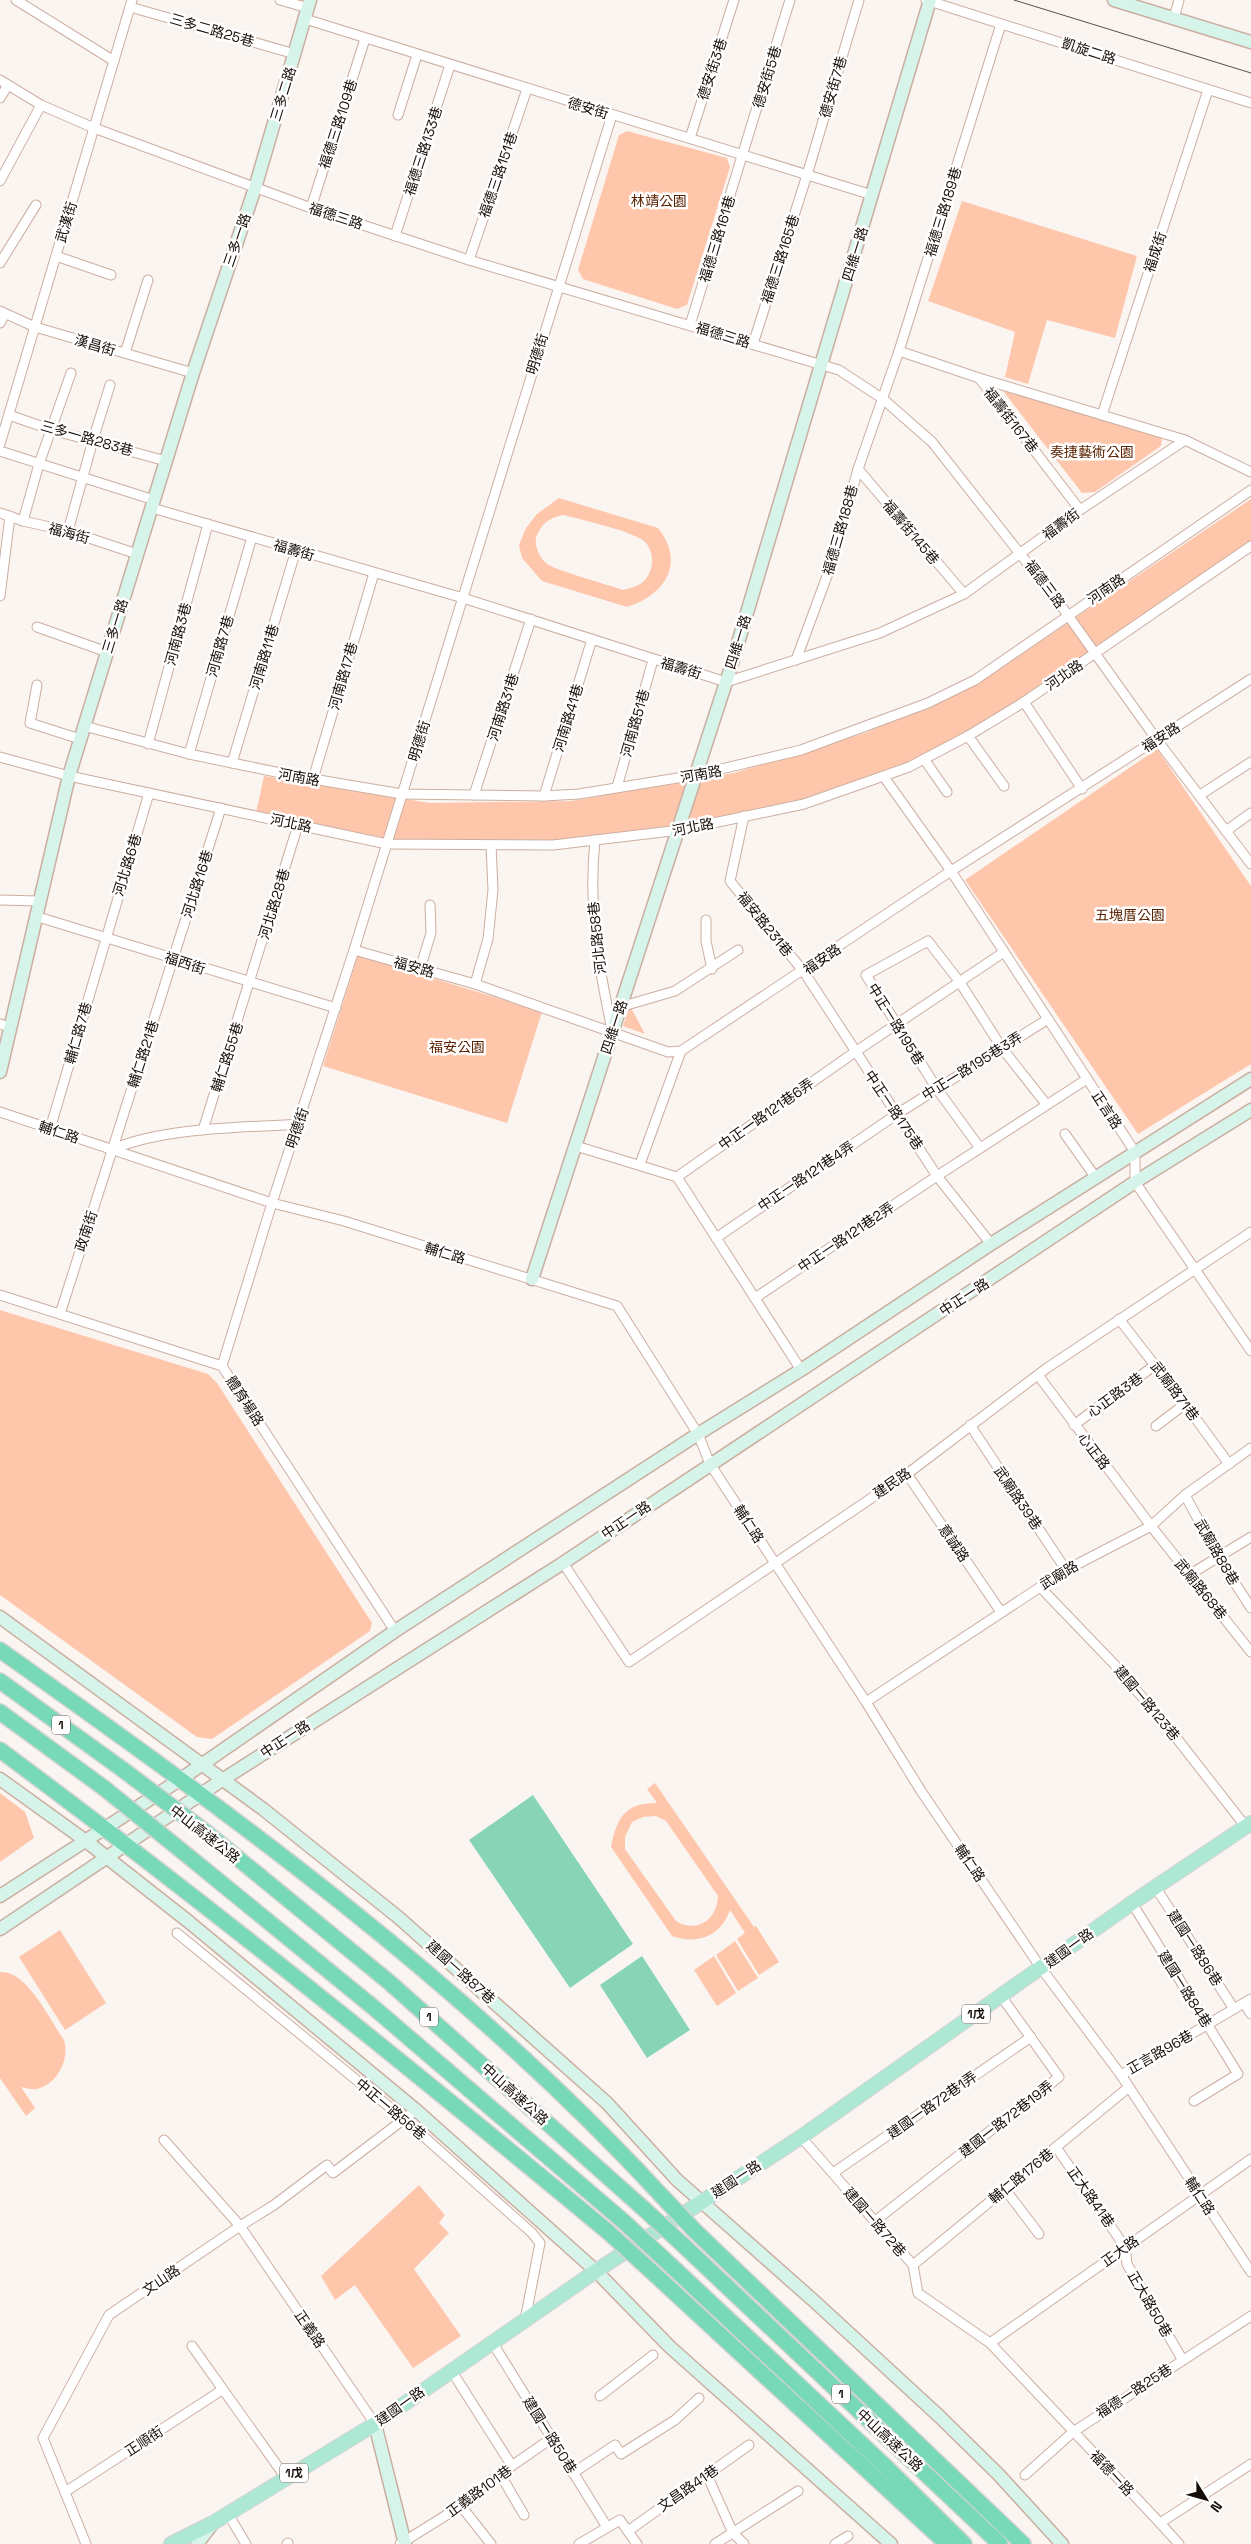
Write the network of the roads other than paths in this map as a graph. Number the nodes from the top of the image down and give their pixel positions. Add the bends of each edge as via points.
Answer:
1 (16, 0) edge
2 (280, 0) edge
3 (734, 0) edge
4 (790, 0) edge
5 (859, 0) edge
6 (929, 0) edge
7 (1114, 0) edge
8 (1179, 0) edge
9 (131, 3) edge
10 (1134, 3) edge
11 (308, 9) edge
12 (1174, 18) junction
13 (1001, 24) junction
14 (365, 39) junction
15 (1251, 42) edge
16 (294, 54) junction
17 (416, 55) junction
18 (114, 61) junction
19 (450, 65) junction
20 (4, 82) edge
21 (526, 89) junction
22 (1208, 90) junction
23 (0, 98) edge
24 (1251, 103) edge
25 (41, 105) junction
26 (398, 115) dead end
27 (612, 115) junction
28 (94, 128) junction
29 (690, 138) junction
30 (743, 154) junction
31 (807, 175) junction
32 (0, 181) edge
33 (255, 188) junction
34 (872, 195) junction
35 (36, 205) dead end
36 (310, 208) junction
37 (395, 236) junction
38 (56, 256) junction
39 (469, 260) junction
40 (0, 263) edge
41 (111, 275) dead end
42 (148, 280) dead end
43 (558, 286) junction
44 (3, 313) edge
45 (0, 323) edge
46 (690, 325) junction
47 (35, 327) junction
48 (754, 344) junction
49 (899, 351) junction
50 (125, 353) junction
51 (822, 364) junction
52 (71, 373) dead end
53 (193, 373) junction
54 (978, 378) junction
55 (110, 386) dead end
56 (883, 399) junction
57 (9, 415) junction
58 (1102, 415) junction
59 (52, 430) junction
60 (93, 440) junction
61 (1185, 440) junction
62 (0, 444) edge
63 (0, 451) edge
64 (166, 461) junction
65 (39, 464) junction
66 (858, 469) junction
67 (1251, 472) edge
68 (84, 477) junction
69 (1251, 490) edge
70 (153, 504) junction
71 (1080, 510) junction
72 (0, 513) edge
73 (10, 516) junction
74 (23, 521) junction
75 (208, 524) junction
76 (68, 531) junction
77 (252, 538) junction
78 (1251, 546) edge
79 (296, 550) junction
80 (1022, 553) junction
81 (137, 554) junction
82 (374, 573) junction
83 (964, 594) junction
84 (0, 596) edge
85 (463, 598) junction
86 (1068, 615) junction
87 (531, 619) junction
88 (37, 627) dead end
89 (592, 639) junction
90 (106, 652) junction
91 (1096, 653) junction
92 (653, 660) junction
93 (796, 660) junction
94 (1251, 679) edge
95 (726, 682) junction
96 (37, 686) dead end
97 (1024, 702) junction
98 (84, 726) junction
99 (968, 736) junction
100 (80, 739) junction
101 (1157, 740) junction
102 (148, 744) junction
103 (188, 754) junction
104 (0, 757) edge
105 (924, 760) junction
106 (1251, 762) edge
107 (232, 763) junction
108 (696, 775) junction
109 (69, 776) junction
110 (884, 777) junction
111 (313, 779) junction
112 (1004, 786) dead end
113 (617, 787) junction
114 (1082, 788) junction
115 (947, 792) dead end
116 (149, 793) junction
117 (402, 794) junction
118 (474, 795) junction
119 (1200, 795) junction
120 (544, 796) junction
121 (221, 808) junction
122 (1251, 813) edge
123 (744, 816) junction
124 (298, 825) junction
125 (680, 830) junction
126 (1226, 831) junction
127 (595, 840) junction
128 (387, 844) junction
129 (491, 845) junction
130 (1251, 864) edge
131 (951, 872) junction
132 (0, 900) edge
133 (38, 901) junction
134 (430, 905) dead end
135 (35, 916) junction
136 (706, 920) dead end
137 (106, 938) junction
138 (354, 950) junction
139 (738, 950) dead end
140 (1004, 952) junction
141 (173, 959) junction
142 (420, 969) junction
143 (712, 969) junction
144 (804, 972) junction
145 (959, 981) junction
146 (250, 984) junction
147 (475, 984) junction
148 (620, 1007) junction
149 (336, 1008) junction
150 (1048, 1018) junction
151 (5, 1025) edge
152 (897, 1025) junction
153 (613, 1034) junction
154 (1002, 1048) junction
155 (681, 1052) junction
156 (855, 1052) junction
157 (0, 1072) edge
158 (1087, 1079) junction
159 (1251, 1079) edge
160 (937, 1090) junction
161 (1046, 1104) junction
162 (1251, 1110) edge
163 (0, 1112) edge
164 (897, 1114) junction
165 (299, 1124) junction
166 (50, 1129) junction
167 (203, 1130) junction
168 (1065, 1134) dead end
169 (576, 1146) junction
170 (980, 1148) junction
171 (113, 1149) junction
172 (1135, 1152) junction
173 (640, 1164) junction
174 (937, 1176) junction
175 (677, 1177) junction
176 (1096, 1178) junction
177 (1135, 1182) junction
178 (272, 1203) junction
179 (1251, 1232) edge
180 (716, 1238) junction
181 (991, 1244) junction
182 (1195, 1268) junction
183 (532, 1279) junction
184 (0, 1295) edge
185 (755, 1298) junction
186 (60, 1314) junction
187 (1119, 1319) junction
188 (1251, 1351) edge
189 (1155, 1365) junction
190 (222, 1366) junction
191 (801, 1370) junction
192 (1038, 1374) junction
193 (1185, 1404) junction
194 (970, 1425) junction
195 (1074, 1425) junction
196 (1156, 1426) dead end
197 (698, 1434) junction
198 (1251, 1448) edge
199 (710, 1464) junction
200 (1228, 1464) junction
201 (907, 1474) junction
202 (1185, 1495) junction
203 (1151, 1526) junction
204 (1251, 1537) edge
205 (1218, 1558) junction
206 (774, 1562) junction
207 (563, 1563) junction
208 (1066, 1570) junction
209 (1189, 1575) junction
210 (1040, 1587) junction
211 (1251, 1608) edge
212 (1001, 1612) junction
213 (0, 1617) edge
214 (395, 1631) junction
215 (0, 1650) edge
216 (1251, 1652) edge
217 (0, 1681) edge
218 (866, 1702) junction
219 (0, 1712) edge
220 (0, 1750) edge
221 (203, 1764) junction
222 (0, 1779) edge
223 (181, 1779) junction
224 (222, 1780) junction
225 (201, 1794) junction
226 (1248, 1825) edge
227 (106, 1829) junction
228 (86, 1841) junction
229 (126, 1844) junction
230 (106, 1857) junction
231 (1156, 1888) junction
232 (0, 1896) edge
233 (1132, 1904) junction
234 (0, 1928) edge
235 (177, 1933) dead end
236 (1041, 1968) junction
237 (1001, 1996) junction
238 (1247, 2001) edge
239 (1234, 2009) junction
240 (1251, 2014) edge
241 (1207, 2024) junction
242 (1031, 2037) junction
243 (1121, 2075) junction
244 (1129, 2087) junction
245 (1194, 2101) dead end
246 (416, 2110) junction
247 (404, 2119) junction
248 (801, 2137) junction
249 (164, 2140) dead end
250 (1056, 2147) junction
251 (1250, 2162) edge
252 (833, 2173) junction
253 (1004, 2188) junction
254 (1200, 2196) junction
255 (701, 2202) junction
256 (875, 2221) junction
257 (240, 2226) junction
258 (1039, 2234) dead end
259 (1125, 2247) junction
260 (913, 2265) junction
261 (596, 2271) junction
262 (1251, 2272) edge
263 (1251, 2316) edge
264 (525, 2320) junction
265 (492, 2342) junction
266 (990, 2343) junction
267 (192, 2346) dead end
268 (653, 2355) dead end
269 (1182, 2360) junction
270 (451, 2370) junction
271 (222, 2390) junction
272 (600, 2396) dead end
273 (699, 2398) dead end
274 (375, 2424) junction
275 (1073, 2432) junction
276 (552, 2438) junction
277 (749, 2445) dead end
278 (1251, 2464) edge
279 (512, 2466) junction
280 (573, 2473) junction
281 (500, 2474) junction
282 (707, 2475) junction
283 (1024, 2475) dead end
284 (286, 2478) junction
285 (798, 2491) dead end
286 (65, 2492) junction
287 (460, 2506) junction
288 (228, 2514) junction
289 (524, 2515) dead end
290 (213, 2523) junction
291 (1160, 2523) junction
292 (607, 2528) junction
293 (628, 2531) junction
294 (733, 2533) junction
295 (848, 2536) dead end
296 (1058, 2540) edge
297 (403, 2543) edge
298 (86, 2544) edge
299 (171, 2544) edge
300 (197, 2544) edge
301 (246, 2544) edge
302 (491, 2544) edge
303 (579, 2544) edge
304 (637, 2544) edge
305 (715, 2544) edge
306 (744, 2544) edge
307 (835, 2544) edge
308 (891, 2544) edge
309 (947, 2544) edge
310 (964, 2544) edge
311 (1000, 2544) edge
312 (1023, 2544) edge
313 (1179, 2544) edge

1 - 18 street
2 - 11 street, 德安街
3 - 29 street, 德安街3巷
4 - 30 street, 德安街5巷
5 - 31 street, 德安街7巷
6 - 13 street, 凱旋二路
6 - 34 street, 四維一路
7 - 10 street
8 - 12 street
9 - 16 street, 三多二路25巷
9 - 18 street, 武漢街
10 - 12 street
11 - 14 street, 德安街
11 - 16 street, 三多二路
12 - 15 street
13 - 22 street, 凱旋二路
13 - 49 street, 福德三路189巷
14 - 17 street, 德安街
14 - 36 street, 福德三路109巷
16 - 33 street, 三多二路
17 - 19 street, 德安街
17 - 26 street
18 - 28 street, 武漢街
19 - 21 street, 德安街
19 - 37 street, 福德三路133巷
20 - 23 street
20 - 25 street, 福德三路
21 - 27 street, 德安街
21 - 39 street, 福德三路151巷
22 - 24 street, 凱旋二路
22 - 58 street, 福成街
25 - 28 street, 福德三路
25 - 32 street
27 - 29 street, 德安街
27 - 43 street, 明德街
28 - 33 street, 福德三路
28 - 38 street, 武漢街
29 - 30 street, 德安街
30 - 31 street, 德安街
30 - 46 street, 福德三路161巷
31 - 34 street, 德安街
31 - 48 street, 福德三路165巷
33 - 36 street, 福德三路
33 - 53 street, 三多一路
34 - 51 street, 四維一路
35 - 40 street
36 - 37 street, 福德三路
37 - 39 street, 福德三路
38 - 41 street
38 - 47 street, 武漢街
39 - 43 street, 福德三路
42 - 50 street
43 - 46 street, 福德三路
43 - 85 street, 明德街
44 - 45 street
44 - 47 street, 漢昌街
46 - 48 street, 福德三路
47 - 50 street, 漢昌街
47 - 57 street, 武漢街
48 - 51 street, 福德三路
49 - 54 street
49 - 56 street, 福德三路189巷
50 - 53 street, 漢昌街
51 - 56 street, 福德三路 via 839,370
51 - 95 street, 四維一路
52 - 59 street
53 - 64 street, 三多一路
54 - 58 street
54 - 71 street, 福壽街167巷
55 - 60 street
56 - 66 street, 福德三路188巷
56 - 80 street, 福德三路 via 932,442
57 - 59 street, 三多一路283巷
57 - 62 street, 武漢街
58 - 61 street
59 - 60 street, 三多一路283巷
59 - 65 street
60 - 64 street, 三多一路283巷
60 - 68 street
61 - 67 street
61 - 71 street, 福壽街
63 - 65 street, 福壽街
64 - 70 street, 三多一路
65 - 68 street, 福壽街
65 - 74 street
66 - 83 street, 福壽街145巷
66 - 93 street, 福德三路188巷 via 834,557
68 - 70 street, 福壽街
68 - 76 street
69 - 86 street, 河南路
70 - 75 street, 福壽街
70 - 81 street, 三多一路
71 - 80 street, 福壽街
72 - 73 street, 福海街
73 - 74 street, 福海街
73 - 84 street
74 - 76 street, 福海街
75 - 77 street, 福壽街
75 - 102 street, 河南路3巷
76 - 81 street, 福海街
77 - 79 street, 福壽街
77 - 103 street, 河南路7巷
78 - 91 street, 河北路
79 - 82 street, 福壽街
79 - 107 street, 河南路11巷
80 - 83 street, 福壽街
80 - 86 street, 福德三路
81 - 90 street, 三多一路
82 - 85 street, 福壽街
82 - 111 street, 河南路17巷
83 - 93 street, 福壽街 via 880,632
85 - 87 street, 福壽街
85 - 117 street, 明德街
86 - 91 street, 福德三路
86 - 108 street, 河南路 via 975,680 928,703 801,750
87 - 89 street, 福壽街
87 - 118 street, 河南路31巷
88 - 90 street
89 - 92 street, 福壽街
89 - 120 street, 河南路41巷
90 - 98 street, 三多一路
91 - 97 street, 河北路
91 - 101 street, 福德三路
92 - 95 street, 福壽街
92 - 113 street, 河南路51巷
93 - 95 street, 福壽街
94 - 101 street, 福安路
95 - 108 street, 四維一路
96 - 100 street via 30,724
97 - 99 street, 河北路
97 - 114 street
98 - 100 street, 三多一路
98 - 102 street, 河南路
99 - 105 street, 河北路
99 - 112 street
100 - 109 street, 三多一路
101 - 114 street, 福安路
101 - 119 street, 福德三路
102 - 103 street, 河南路
103 - 107 street, 河南路
104 - 109 street, 河北路
105 - 110 street, 河北路
105 - 115 street
106 - 119 street
107 - 111 street, 河南路
108 - 113 street, 河南路
108 - 125 street, 四維一路
109 - 116 street, 河北路
109 - 133 street, 三多一路
110 - 123 street, 河北路 via 804,804
110 - 131 street, 正言路
111 - 117 street, 河南路
113 - 120 street, 河南路
114 - 131 street, 福安路
116 - 121 street, 河北路
116 - 137 street, 河北路6巷
117 - 118 street, 河南路
117 - 128 street, 明德街
118 - 120 street, 河南路
119 - 126 street, 福德三路
121 - 124 street, 河北路
121 - 141 street, 河北路16巷
122 - 126 street
123 - 125 street, 河北路
123 - 144 street, 福安路231巷 via 730,881
124 - 128 street, 河北路
124 - 146 street, 河北路28巷
125 - 127 street, 河北路
125 - 148 street, 四維一路
126 - 130 street, 福德三路
127 - 129 street, 河北路
127 - 153 street, 河北路58巷 via 591,878 593,922
128 - 129 street, 河北路
128 - 138 street, 明德街
129 - 147 street via 493,890 488,939
131 - 140 street, 正言路
131 - 144 street, 福安路
132 - 133 street
133 - 135 street, 三多一路
134 - 142 street via 431,933
135 - 137 street, 福西街
135 - 151 street, 三多一路
136 - 143 street via 706,941
137 - 141 street, 福西街
137 - 166 street, 輔仁路7巷
138 - 142 street, 福安路
138 - 149 street, 明德街
139 - 143 street
140 - 145 street, 中正一路121巷6弄
140 - 150 street, 正言路
141 - 146 street, 福西街
141 - 171 street, 輔仁路21巷
142 - 147 street, 福安路
143 - 148 street via 675,991
144 - 155 street, 福安路
144 - 156 street, 中正一路175巷
145 - 152 street, 中正一路121巷6弄
145 - 152 street, 中正一路195巷 via 928,941 866,975
145 - 154 street, 中正一路195巷
146 - 149 street, 福西街
146 - 167 street, 輔仁路55巷
147 - 153 street, 福安路
148 - 153 street, 四維一路
149 - 165 street, 明德街
150 - 154 street, 中正一路195巷3弄
150 - 158 street, 正言路
151 - 157 street, 三多一路
152 - 156 street, 中正一路121巷6弄
152 - 160 street, 中正一路195巷
153 - 155 street, 福安路 via 668,1052
153 - 169 street, 四維一路
154 - 160 street, 中正一路195巷3弄
154 - 161 street, 中正一路195巷
155 - 173 street
156 - 164 street, 中正一路175巷
156 - 175 street, 中正一路121巷6弄
158 - 161 street
158 - 172 street, 正言路
159 - 172 street, 中正一路
160 - 164 street, 中正一路195巷3弄
160 - 170 street, 中正一路195巷
161 - 170 street
162 - 177 street, 中正一路
163 - 166 street, 輔仁路
164 - 174 street, 中正一路175巷
164 - 180 street, 中正一路121巷4弄
165 - 167 street
165 - 178 street, 明德街
166 - 171 street, 輔仁路
167 - 171 street via 130,1142
168 - 176 street
169 - 173 street
169 - 183 street, 四維一路
170 - 174 street
171 - 178 street, 輔仁路
171 - 186 street, 政南街
172 - 176 street, 中正一路
172 - 177 street
173 - 175 street
174 - 181 street, 中正一路175巷
174 - 185 street, 中正一路121巷2弄
175 - 180 street
176 - 181 street, 中正一路
177 - 182 street
177 - 199 street, 中正一路
178 - 183 street, 輔仁路 via 344,1221
178 - 190 street, 明德街
179 - 182 street, 建民路
180 - 185 street
181 - 191 street, 中正一路
182 - 187 street, 建民路
182 - 188 street
183 - 197 street, 輔仁路 via 617,1306
184 - 186 street, 體育場路
185 - 191 street
186 - 190 street, 體育場路
187 - 189 street, 武廟路71巷
187 - 192 street, 建民路
189 - 193 street, 武廟路71巷
189 - 195 street, 心正路3巷
190 - 214 street, 體育場路
191 - 197 street, 中正一路
192 - 194 street, 建民路
192 - 195 street, 心正路
193 - 196 street
193 - 200 street, 武廟路71巷
194 - 201 street, 建民路
194 - 208 street, 武廟路39巷
195 - 203 street, 心正路
197 - 199 street, 輔仁路
197 - 214 street, 中正一路
198 - 200 street, 武廟路
199 - 206 street, 輔仁路
199 - 207 street, 中正一路
200 - 202 street, 武廟路
201 - 206 street, 建民路
201 - 212 street, 意誠路
202 - 203 street, 武廟路
202 - 205 street, 武廟路88巷
203 - 208 street, 武廟路
203 - 209 street, 武廟路68巷
204 - 205 street
205 - 209 street
205 - 211 street, 武廟路88巷
206 - 207 street, 建民路 via 629,1662
206 - 218 street, 輔仁路
207 - 224 street, 中正一路
208 - 210 street, 武廟路
209 - 216 street, 武廟路68巷
210 - 212 street, 武廟路
210 - 226 street, 建國一路123巷 via 1114,1664
212 - 218 street, 武廟路
213 - 221 street, 建國一路87巷
214 - 221 street, 中正一路
215 - 223 highway
217 - 311 highway, 中山高速公路 / 1, bridge via 122,1769 389,1982 644,2209
218 - 236 street, 輔仁路 via 920,1790
219 - 310 highway, 中山高速公路 / 1, bridge via 104,1788 188,1856 372,2007 623,2221
220 - 227 highway
221 - 223 street, 中正一路
221 - 224 street, 建國一路87巷
222 - 228 street
223 - 225 highway
223 - 227 street, 中正一路
224 - 225 street, 中正一路
224 - 255 street, 建國一路87巷 via 398,1917 607,2103
225 - 229 street, 中正一路
225 - 312 highway, bridge via 421,1966 600,2128 696,2231
226 - 231 main road, 建國一路 / 1戊
227 - 228 street, 中正一路
227 - 229 highway
228 - 230 street
228 - 232 street, 中正一路
229 - 230 street, 中正一路
229 - 309 highway, bridge via 365,2030 607,2232
230 - 234 street, 中正一路
230 - 246 street
231 - 233 main road, 建國一路 / 1戊
231 - 239 street, 建國一路86巷
233 - 236 main road, 建國一路 / 1戊
233 - 241 street, 建國一路84巷
235 - 247 street, 中正一路56巷
236 - 237 main road, 建國一路 / 1戊
236 - 243 street, 輔仁路
237 - 242 street, 建國一路72巷19弄
237 - 248 main road, 建國一路 / 1戊
238 - 239 street, 正言路96巷
238 - 240 street
239 - 241 street, 正言路96巷
241 - 243 street, 正言路96巷
241 - 245 street, 建國一路84巷 via 1238,2074
242 - 252 street, 建國一路72巷1弄
242 - 256 street, 建國一路72巷19弄 via 1059,2077
243 - 244 street, 輔仁路
244 - 250 street, 輔仁路176巷
244 - 254 street, 輔仁路
246 - 247 street, 文山路
246 - 261 street
247 - 257 street, 文山路 via 333,2173 327,2165
247 - 264 street, 中正一路56巷 via 540,2243
248 - 252 street, 建國一路72巷
248 - 255 main road, 建國一路 / 1戊
249 - 257 street, 正義路
250 - 253 street, 輔仁路176巷
250 - 259 street, 正大路41巷
251 - 254 street, 正大路
252 - 256 street, 建國一路72巷
253 - 258 street
253 - 260 street, 輔仁路176巷
254 - 259 street, 正大路
254 - 262 street, 輔仁路
255 - 261 main road, 建國一路 / 1戊
255 - 296 street, 建國一路87巷 via 940,2418 999,2475
256 - 260 street, 建國一路72巷
257 - 274 street, 正義路
257 - 286 street, 文山路 via 109,2315 43,2438
259 - 266 street, 正大路
259 - 269 street, 正大路50巷 via 1127,2264
260 - 266 street, 建國一路72巷 via 918,2293
261 - 264 main road, 建國一路 / 1戊
261 - 308 street via 670,2346
263 - 269 street, 福德一路25巷
264 - 265 main road, 建國一路 / 1戊
265 - 270 main road, 建國一路 / 1戊
265 - 276 street, 建國一路50巷
266 - 275 street, 福德一路
267 - 271 street
268 - 272 street
269 - 275 street, 福德一路25巷
270 - 274 main road, 建國一路 / 1戊
270 - 279 street
271 - 284 street
271 - 286 street, 正順街
273 - 280 street via 675,2420 621,2454 615,2445
274 - 284 main road, 建國一路 / 1戊
274 - 297 street, 正義路
275 - 283 street, 福德一路25巷
275 - 291 street, 福德一路
276 - 279 street, 正義路101巷
276 - 280 street, 建國一路50巷
277 - 282 street, 文昌路41巷
278 - 291 street
279 - 281 street, 正義路101巷
280 - 292 street, 建國一路50巷
281 - 287 street, 正義路101巷
281 - 289 street
282 - 293 street, 文昌路41巷
282 - 294 street
284 - 288 main road, 建國一路 / 1戊
285 - 294 street
286 - 298 street, 文山路
287 - 297 street, 正義路101巷
287 - 302 street
288 - 290 main road, 建國一路 / 1戊
288 - 301 street
290 - 299 main road, 1戊
290 - 300 street
291 - 313 street, 福德一路
292 - 293 street via 620,2520
292 - 303 street
293 - 304 street
294 - 305 street
294 - 306 street
295 - 307 street

